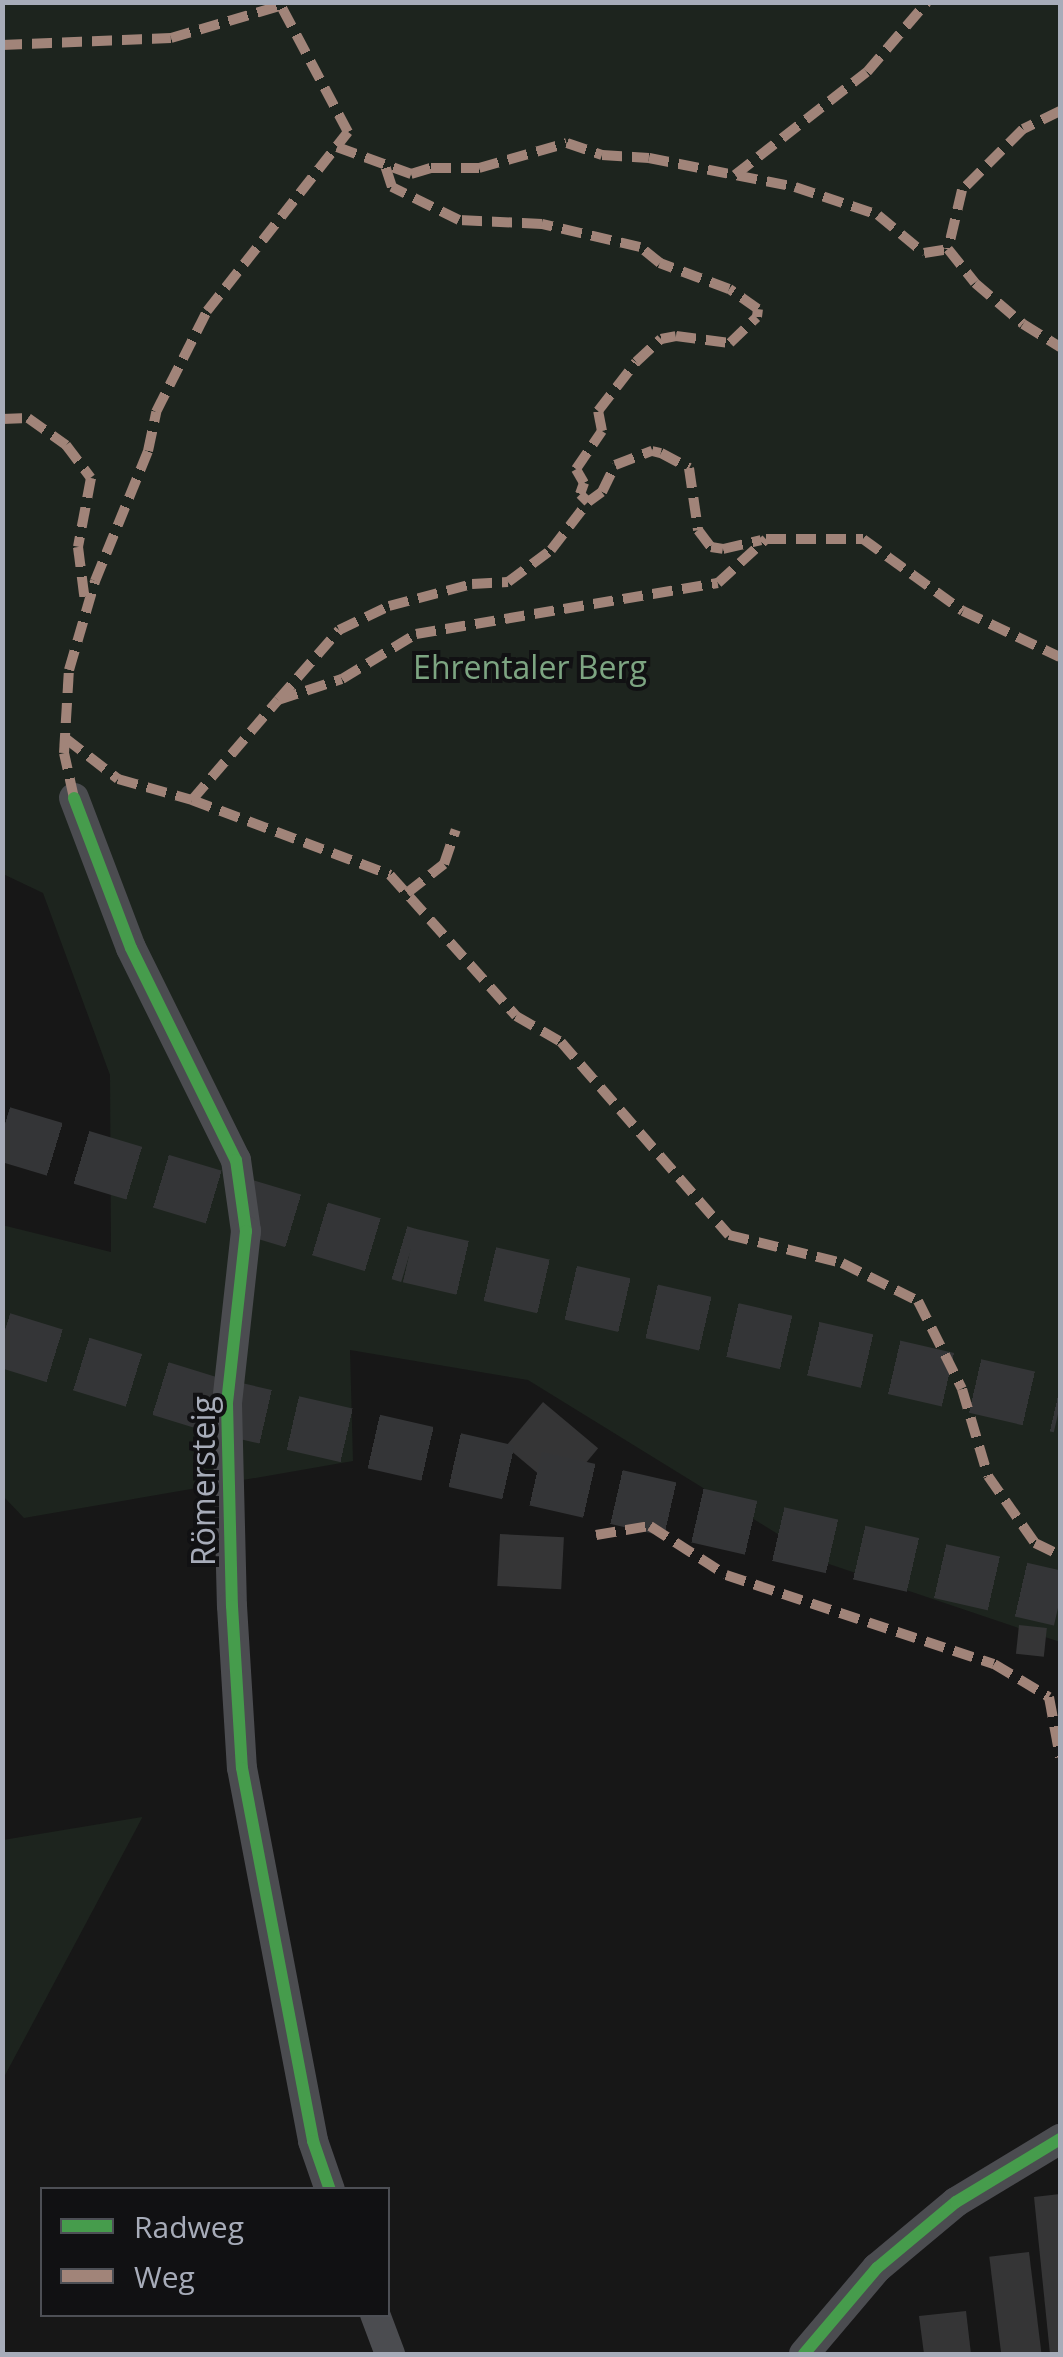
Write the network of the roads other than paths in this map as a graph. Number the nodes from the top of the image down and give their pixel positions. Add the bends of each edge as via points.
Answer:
1 (74, 798) dead end
2 (1060, 2139) edge
3 (329, 2187) edge
4 (375, 2317) edge
5 (390, 2354) edge
6 (804, 2354) edge

1 - 3 street, Römersteig via 131,948 236,1160 246,1231 227,1404 242,1768 313,2141
2 - 6 street via 956,2202 877,2268
4 - 5 street

